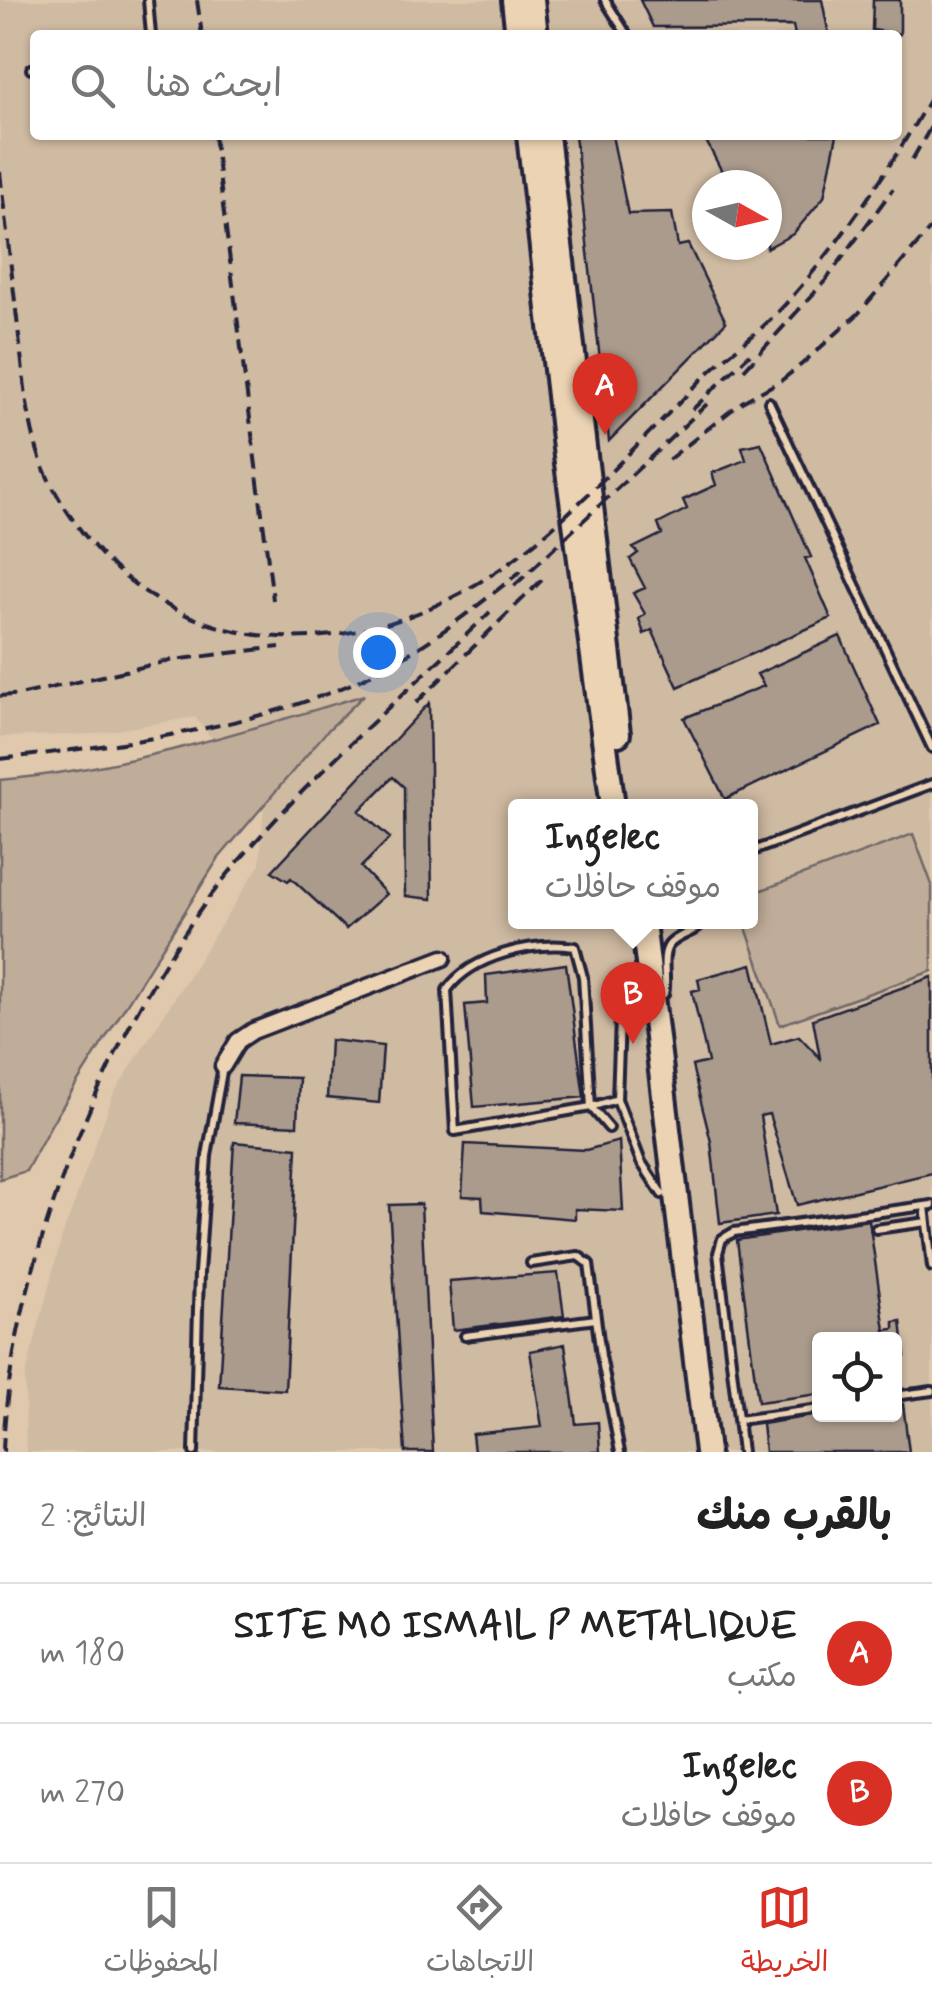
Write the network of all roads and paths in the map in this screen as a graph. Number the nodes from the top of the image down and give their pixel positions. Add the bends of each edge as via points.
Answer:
1 (148, 0) edge
2 (514, 0) edge
3 (532, 0) edge
4 (605, 0) edge
5 (151, 30) edge
6 (517, 30) edge
7 (535, 30) edge
8 (624, 30) edge
9 (530, 140) edge
10 (548, 140) edge
11 (770, 402) dead end
12 (932, 748) edge
13 (932, 784) edge
14 (611, 799) edge
15 (626, 799) edge
16 (758, 849) edge
17 (631, 929) edge
18 (642, 929) edge
19 (696, 929) edge
20 (443, 958) dead end
21 (645, 992) junction
22 (223, 1066) joint
23 (617, 1099) junction
24 (591, 1107) junction
25 (608, 1128) dead end
26 (662, 1194) junction
27 (928, 1206) edge
28 (927, 1222) junction
29 (876, 1229) dead end
30 (531, 1263) dead end
31 (932, 1267) edge
32 (596, 1319) junction
33 (465, 1336) dead end
34 (932, 1392) edge
35 (902, 1395) edge
36 (812, 1410) edge
37 (738, 1420) junction
38 (194, 1452) edge
39 (620, 1452) edge
40 (692, 1452) edge
41 (707, 1452) edge
42 (742, 1452) edge

1 - 5 lane
2 - 6 main road
3 - 7 main road
4 - 8 lane
9 - 14 main road
10 - 15 main road
11 - 12 lane
13 - 16 lane
17 - 21 main road
18 - 21 main road
19 - 21 lane via 670,943 664,994
20 - 22 street via 253,1031
21 - 23 lane via 629,998 620,1019
21 - 26 main road
21 - 41 main road
22 - 38 lane via 207,1156
23 - 24 lane
23 - 26 lane via 641,1162
24 - 24 lane via 455,1131 447,990 456,977 500,955 551,943 575,946
24 - 25 lane
26 - 40 main road
27 - 28 lane
27 - 37 lane via 734,1232 722,1240 718,1253
28 - 29 lane
28 - 31 lane
30 - 32 lane via 585,1258
32 - 33 lane
32 - 39 lane
34 - 35 lane
36 - 37 lane
37 - 42 lane

